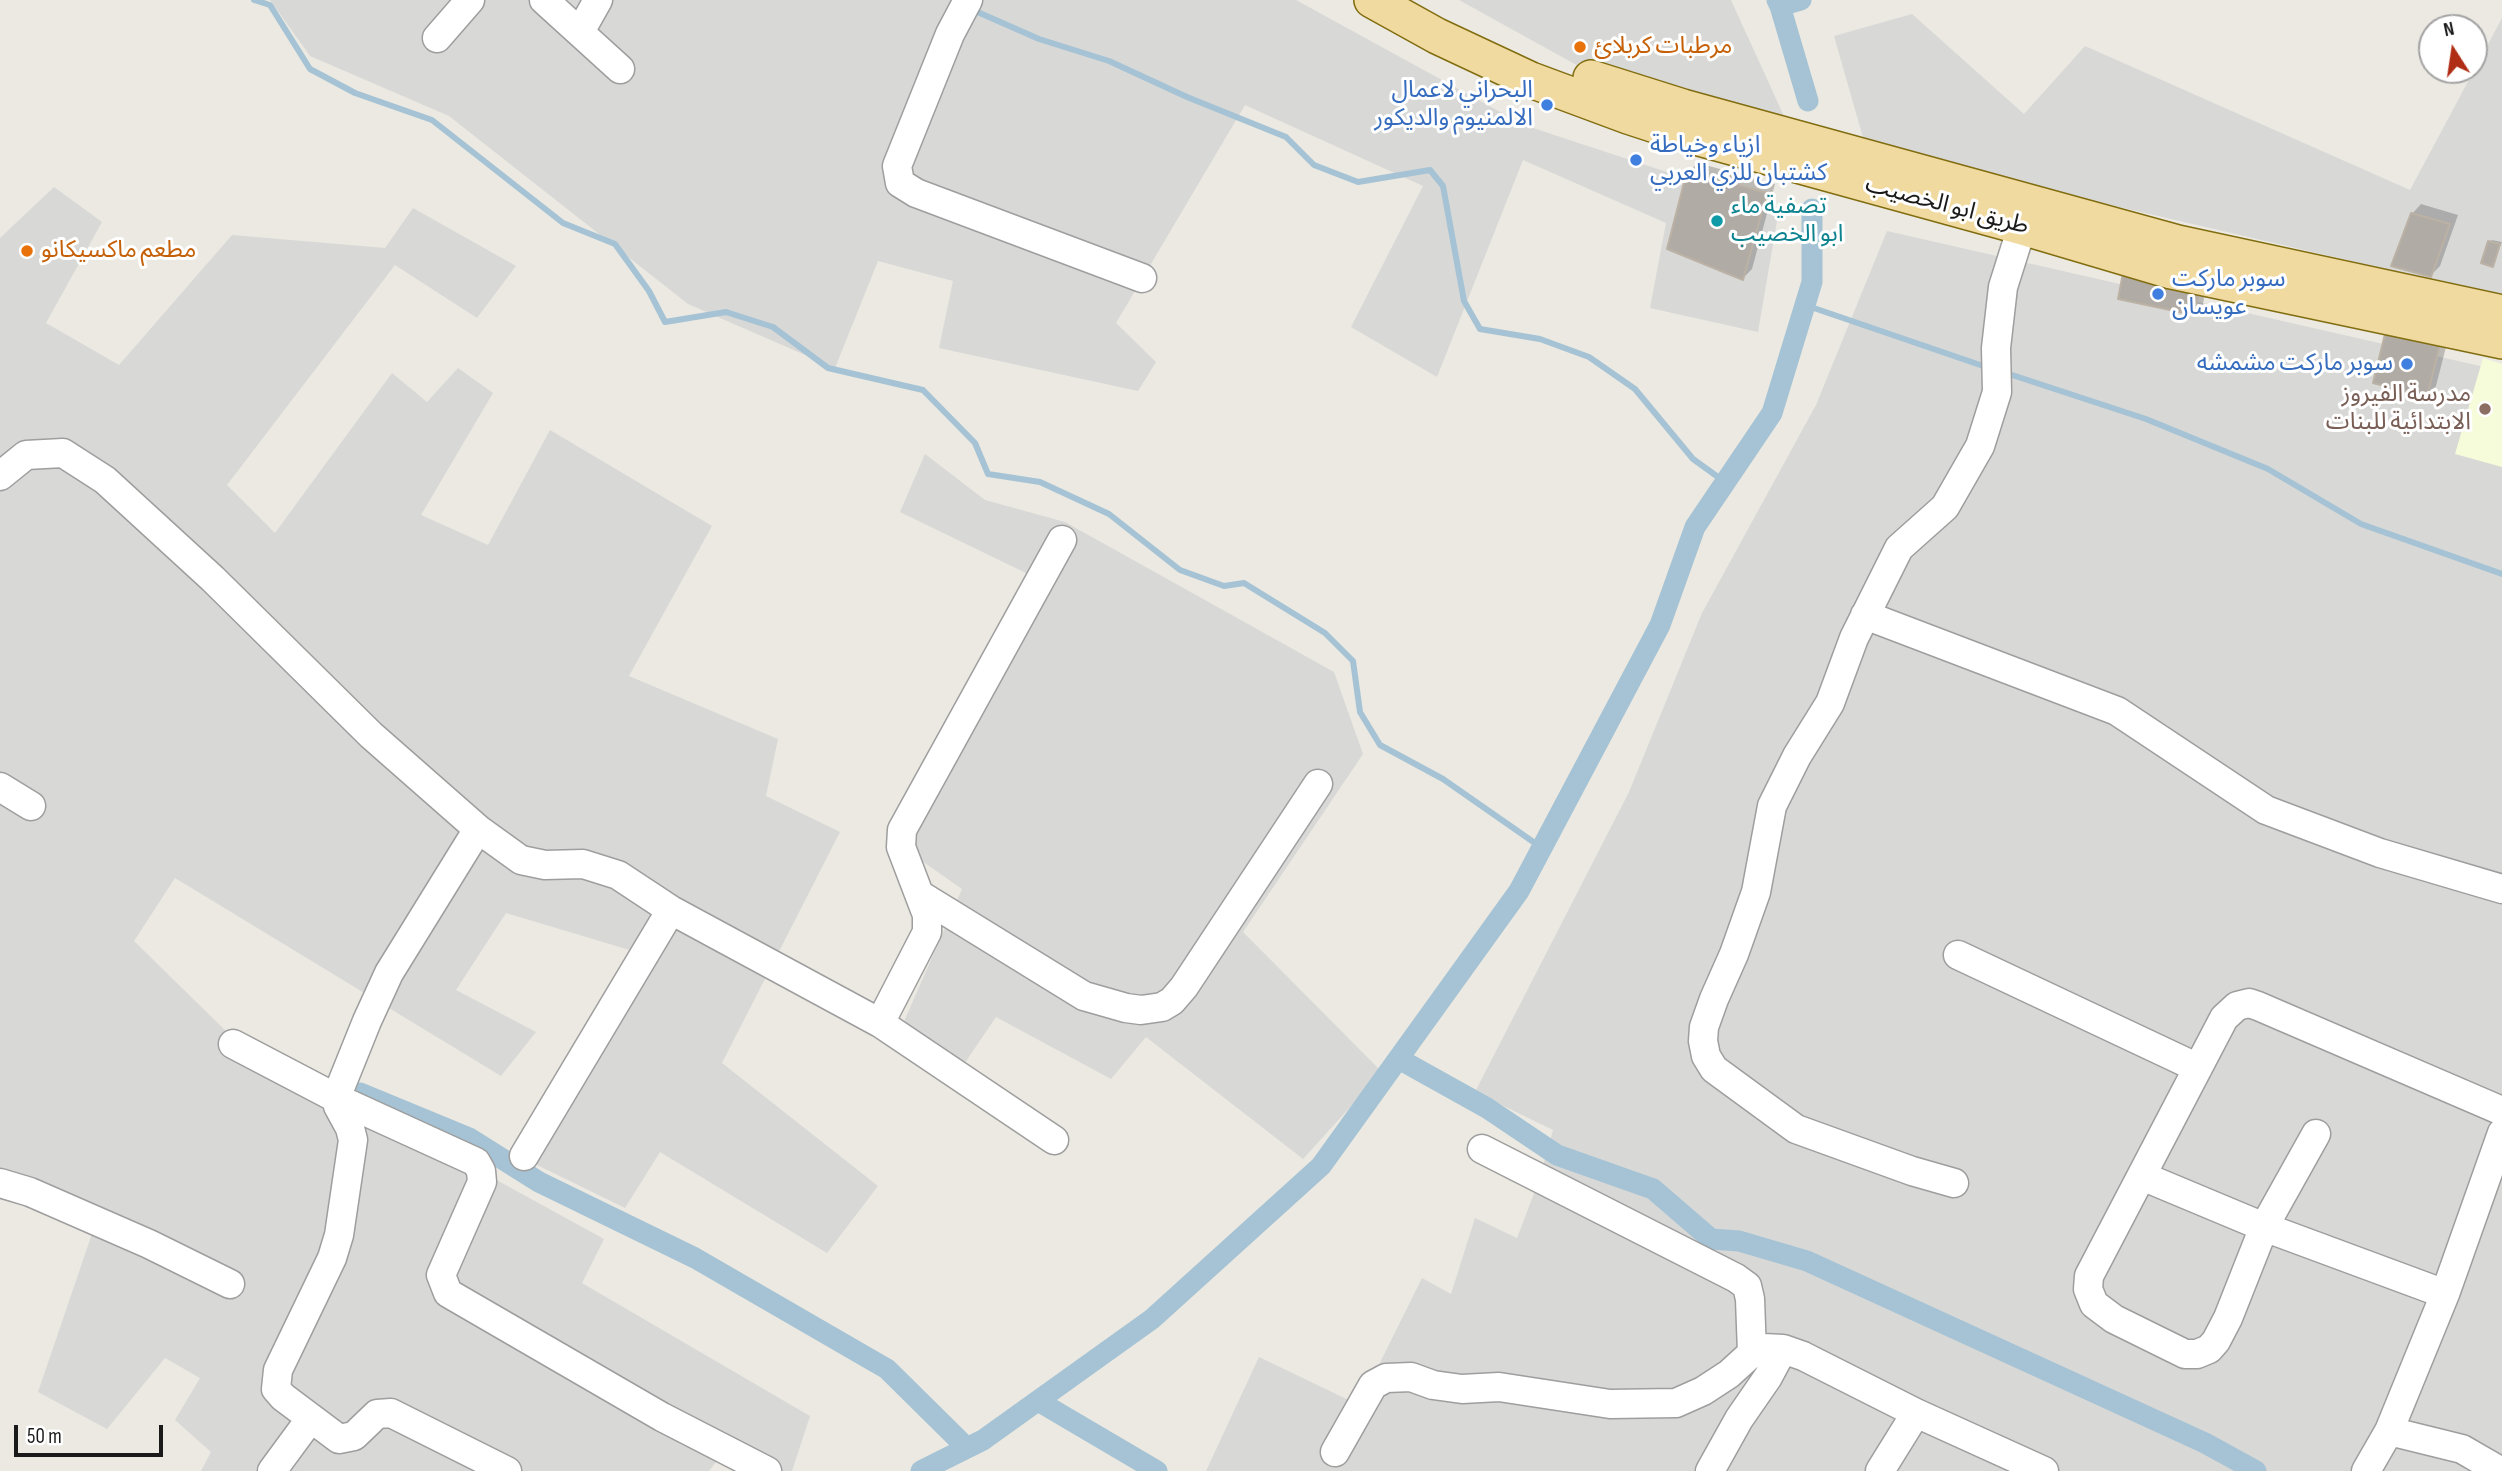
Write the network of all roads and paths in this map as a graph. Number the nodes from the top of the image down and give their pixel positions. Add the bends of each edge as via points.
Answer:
1 (470, 0) edge
2 (544, 0) edge
3 (598, 0) edge
4 (968, 0) edge
5 (1372, 0) edge
6 (1419, 0) edge
7 (580, 32) junction
8 (437, 38) dead end
9 (620, 69) dead end
10 (2022, 227) junction
11 (2175, 257) junction
12 (1142, 278) dead end
13 (2502, 313) edge
14 (2502, 341) edge
15 (0, 476) edge
16 (1062, 540) dead end
17 (1865, 615) junction
18 (1318, 784) dead end
19 (0, 787) edge
20 (31, 806) dead end
21 (478, 829) junction
22 (2502, 889) edge
23 (920, 895) junction
24 (671, 910) junction
25 (1958, 955) dead end
26 (880, 1023) junction
27 (233, 1044) dead end
28 (2198, 1068) junction
29 (337, 1098) junction
30 (2502, 1111) edge
31 (2316, 1134) dead end
32 (1054, 1140) dead end
33 (2500, 1147) edge
34 (1482, 1149) dead end
35 (524, 1156) dead end
36 (2142, 1176) junction
37 (0, 1183) edge
38 (1954, 1183) dead end
39 (2264, 1227) junction
40 (230, 1284) dead end
41 (2445, 1294) junction
42 (1783, 1349) junction
43 (1752, 1353) junction
44 (1916, 1413) junction
45 (311, 1418) junction
46 (2389, 1431) junction
47 (1335, 1452) dead end
48 (272, 1471) edge
49 (507, 1471) edge
50 (767, 1471) edge
51 (1710, 1471) edge
52 (1880, 1471) edge
53 (2044, 1471) edge
54 (2366, 1471) edge
55 (2500, 1471) edge

1 - 8 street
2 - 7 street
3 - 7 street
4 - 12 street via 897,166 900,183
5 - 10 main road, طريق ابو الخصيب via 1483,59 1628,116
6 - 11 main road, طريق ابو الخصيب via 1539,57 1634,93
7 - 9 street
10 - 11 main road, طريق ابو الخصيب
10 - 17 street via 2003,287 1997,391 1980,446 1945,507 1899,548
11 - 13 main road, طريق ابو الخصيب
11 - 14 main road, طريق ابو الخصيب
15 - 21 street via 26,455 63,453 104,481
16 - 23 street via 902,830 901,847
17 - 22 street via 2117,711 2266,810 2380,853
17 - 38 street via 1830,703 1772,806 1756,892 1704,1027 1703,1041 1714,1069 1796,1129
18 - 23 street via 1184,987 1162,1007 1126,1008 1084,996
19 - 20 street
21 - 24 street via 521,860 583,864 618,875
21 - 29 street via 389,973
23 - 26 street via 927,932
24 - 26 street
24 - 35 street
25 - 28 street
26 - 32 street
27 - 29 street
28 - 30 street via 2230,1011 2249,1003
28 - 36 street
29 - 45 street via 353,1140 339,1235 276,1380 283,1397
29 - 50 street via 476,1162 482,1182 440,1275 448,1293 662,1417
31 - 39 street
33 - 41 street
34 - 43 street via 1747,1286
36 - 39 street
36 - 39 street via 2088,1276 2088,1290 2094,1304 2113,1319 2185,1354 2209,1349 2216,1341
37 - 40 street via 30,1192
39 - 41 street
41 - 46 street
42 - 43 street via 1763,1348
42 - 44 street
42 - 51 street
43 - 47 street via 1729,1374 1676,1403 1610,1404 1499,1387 1462,1390 1411,1377 1387,1378 1373,1385
44 - 52 street
44 - 53 street
45 - 48 street
45 - 49 street via 339,1439 347,1439 377,1414 391,1413
46 - 54 street
46 - 55 street via 2462,1449

